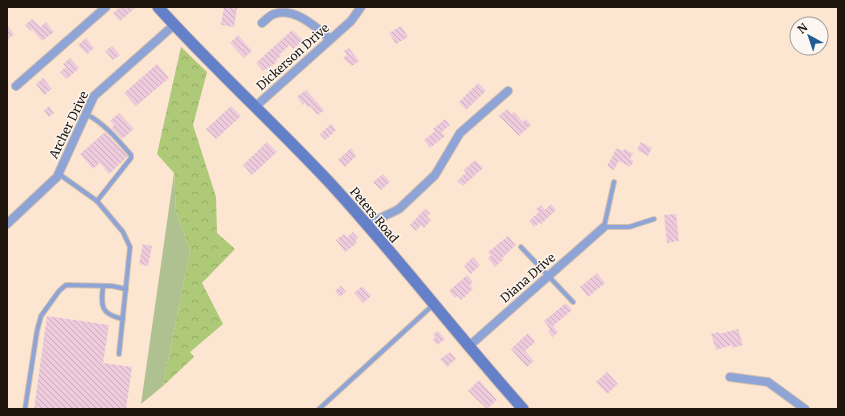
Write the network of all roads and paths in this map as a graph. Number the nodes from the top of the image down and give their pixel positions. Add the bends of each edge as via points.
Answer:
1 (106, 7) edge
2 (158, 7) edge
3 (361, 7) edge
4 (262, 23) dead end
5 (174, 25) junction
6 (330, 39) junction
7 (16, 86) dead end
8 (508, 91) dead end
9 (256, 106) junction
10 (86, 114) junction
11 (59, 174) junction
12 (614, 182) dead end
13 (96, 201) junction
14 (654, 219) dead end
15 (7, 224) edge
16 (366, 225) junction
17 (604, 227) junction
18 (521, 247) dead end
19 (548, 277) junction
20 (103, 286) junction
21 (126, 289) junction
22 (574, 302) dead end
23 (433, 305) junction
24 (123, 319) junction
25 (468, 347) junction
26 (119, 354) dead end
27 (730, 377) dead end
28 (26, 409) edge
29 (319, 409) edge
30 (523, 409) edge
31 (805, 409) edge

1 - 7 street
2 - 5 street, Peters Road
3 - 6 street, Dickerson Drive via 351,21
4 - 6 street via 274,14 286,12 308,21
5 - 9 street, Peters Road
5 - 10 street, Archer Drive via 94,96
6 - 9 street, Dickerson Drive
8 - 16 street via 460,133 435,175 399,209
9 - 16 street, Peters Road via 331,184
10 - 11 street, Archer Drive
10 - 13 lane via 94,118 131,155 129,161
11 - 13 lane
11 - 15 street, Archer Drive
12 - 17 lane
13 - 21 lane via 128,239 130,247
14 - 17 lane via 629,227
16 - 23 street, Peters Road
17 - 19 street, Diana Drive
18 - 19 lane
19 - 22 lane
19 - 25 street, Diana Drive
20 - 21 lane
20 - 24 lane via 103,308 112,317
20 - 28 lane via 66,285 44,311 36,331
21 - 24 lane
23 - 25 street, Peters Road
23 - 29 lane
24 - 26 lane
25 - 30 street, Peters Road
27 - 31 street via 768,382

